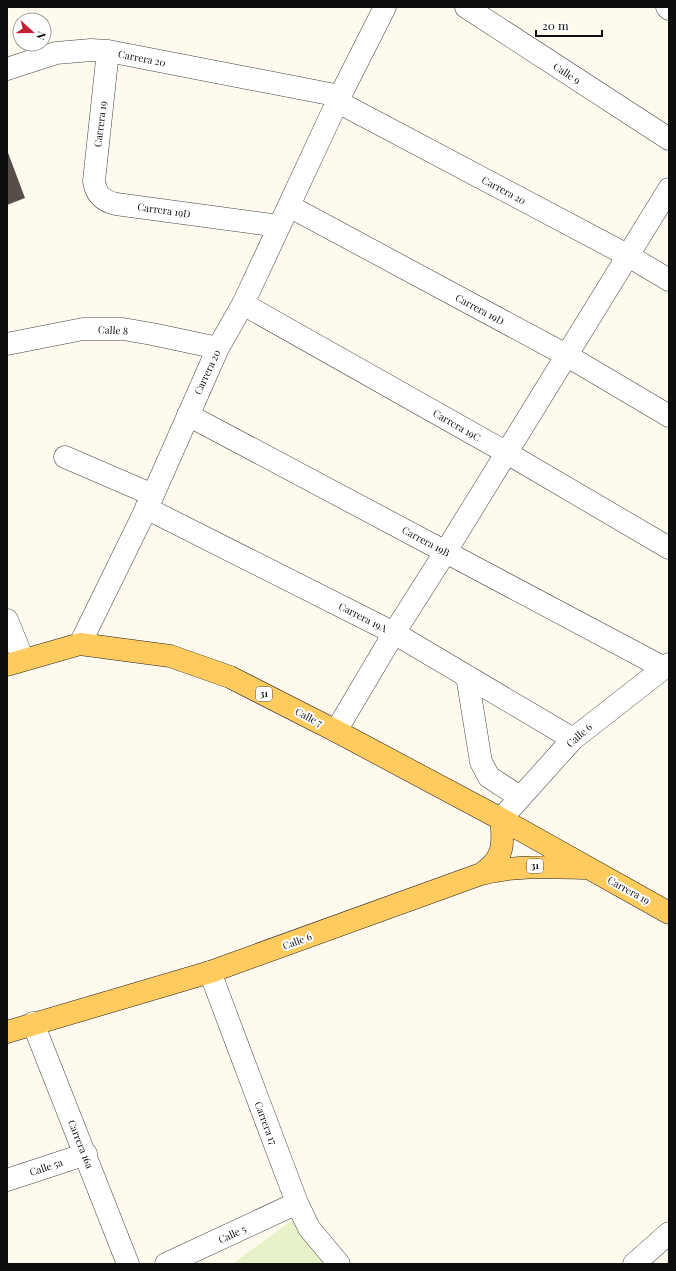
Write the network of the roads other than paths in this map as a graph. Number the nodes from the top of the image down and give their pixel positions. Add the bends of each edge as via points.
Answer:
1 (385, 7) edge
2 (466, 7) edge
3 (108, 52) junction
4 (7, 69) edge
5 (339, 99) junction
6 (669, 138) edge
7 (669, 189) edge
8 (98, 195) joint
9 (289, 206) junction
10 (279, 226) junction
11 (628, 255) junction
12 (669, 280) edge
13 (243, 304) junction
14 (7, 344) edge
15 (218, 348) junction
16 (566, 355) junction
17 (188, 415) junction
18 (669, 416) edge
19 (507, 453) junction
20 (66, 457) dead end
21 (149, 502) junction
22 (669, 548) edge
23 (446, 551) junction
24 (7, 620) edge
25 (394, 633) junction
26 (80, 644) junction
27 (15, 662) edge
28 (667, 666) edge
29 (467, 676) junction
30 (336, 730) junction
31 (573, 739) junction
32 (520, 797) junction
33 (502, 819) junction
34 (589, 868) junction
35 (481, 874) junction
36 (669, 913) edge
37 (210, 972) junction
38 (33, 1023) junction
39 (7, 1032) edge
40 (86, 1154) junction
41 (7, 1180) edge
42 (297, 1203) junction
43 (669, 1233) edge
44 (128, 1264) edge
45 (166, 1264) edge
46 (339, 1264) edge
47 (634, 1264) edge

1 - 5 street, Carrera 20
2 - 6 street, Calle 9
3 - 4 street, Carrera 20 via 85,50 56,53
3 - 5 street, Carrera 20
3 - 8 street, Carrera 19 via 94,181
5 - 9 street, Carrera 20
5 - 11 street, Carrera 20
7 - 11 street
8 - 10 street, Carrera 19D via 116,204
9 - 10 street, Carrera 20
9 - 16 street, Carrera 19D
10 - 13 street, Carrera 20
11 - 12 street, Carrera 20
11 - 16 street
13 - 15 street, Carrera 20
13 - 19 street, Carrera 19C
14 - 15 street, Calle 8 via 83,329 123,329
15 - 17 street, Carrera 20
16 - 18 street, Carrera 19D
16 - 19 street
17 - 21 street, Carrera 20
17 - 23 street, Carrera 19B
19 - 22 street, Carrera 19C
19 - 23 street
20 - 21 street, Carrera 19A
21 - 25 street, Carrera 19A
21 - 26 street, Carrera 20
23 - 25 street
23 - 28 street, Carrera 19B
24 - 27 street
25 - 29 street, Carrera 19A
25 - 30 street
26 - 27 main road, Calle 7 / 31
26 - 30 main road, Calle 7 / 31 via 170,656 230,677
28 - 31 street, Calle 6
29 - 31 street, Carrera 19A
29 - 32 street via 481,762 489,777
30 - 33 main road, Calle 7 / 31
31 - 32 street, Calle 6
32 - 33 street, Calle 6
33 - 34 main road, Calle 7 / 31
33 - 35 main road via 503,842 500,855 492,866
34 - 35 main road, Calle 6 / 31 via 532,866
34 - 36 main road, Carrera 19 / 31
35 - 37 main road, Calle 6 / 31
37 - 38 main road, Calle 6 / 31
37 - 42 street, Carrera 17
38 - 39 main road, Calle 6 / 31
38 - 40 street, Carrera 16a
40 - 41 street, Calle 5a
40 - 44 street, Carrera 16a
42 - 45 street, Calle 5
42 - 46 street, Carrera 17 via 309,1228
43 - 47 street

